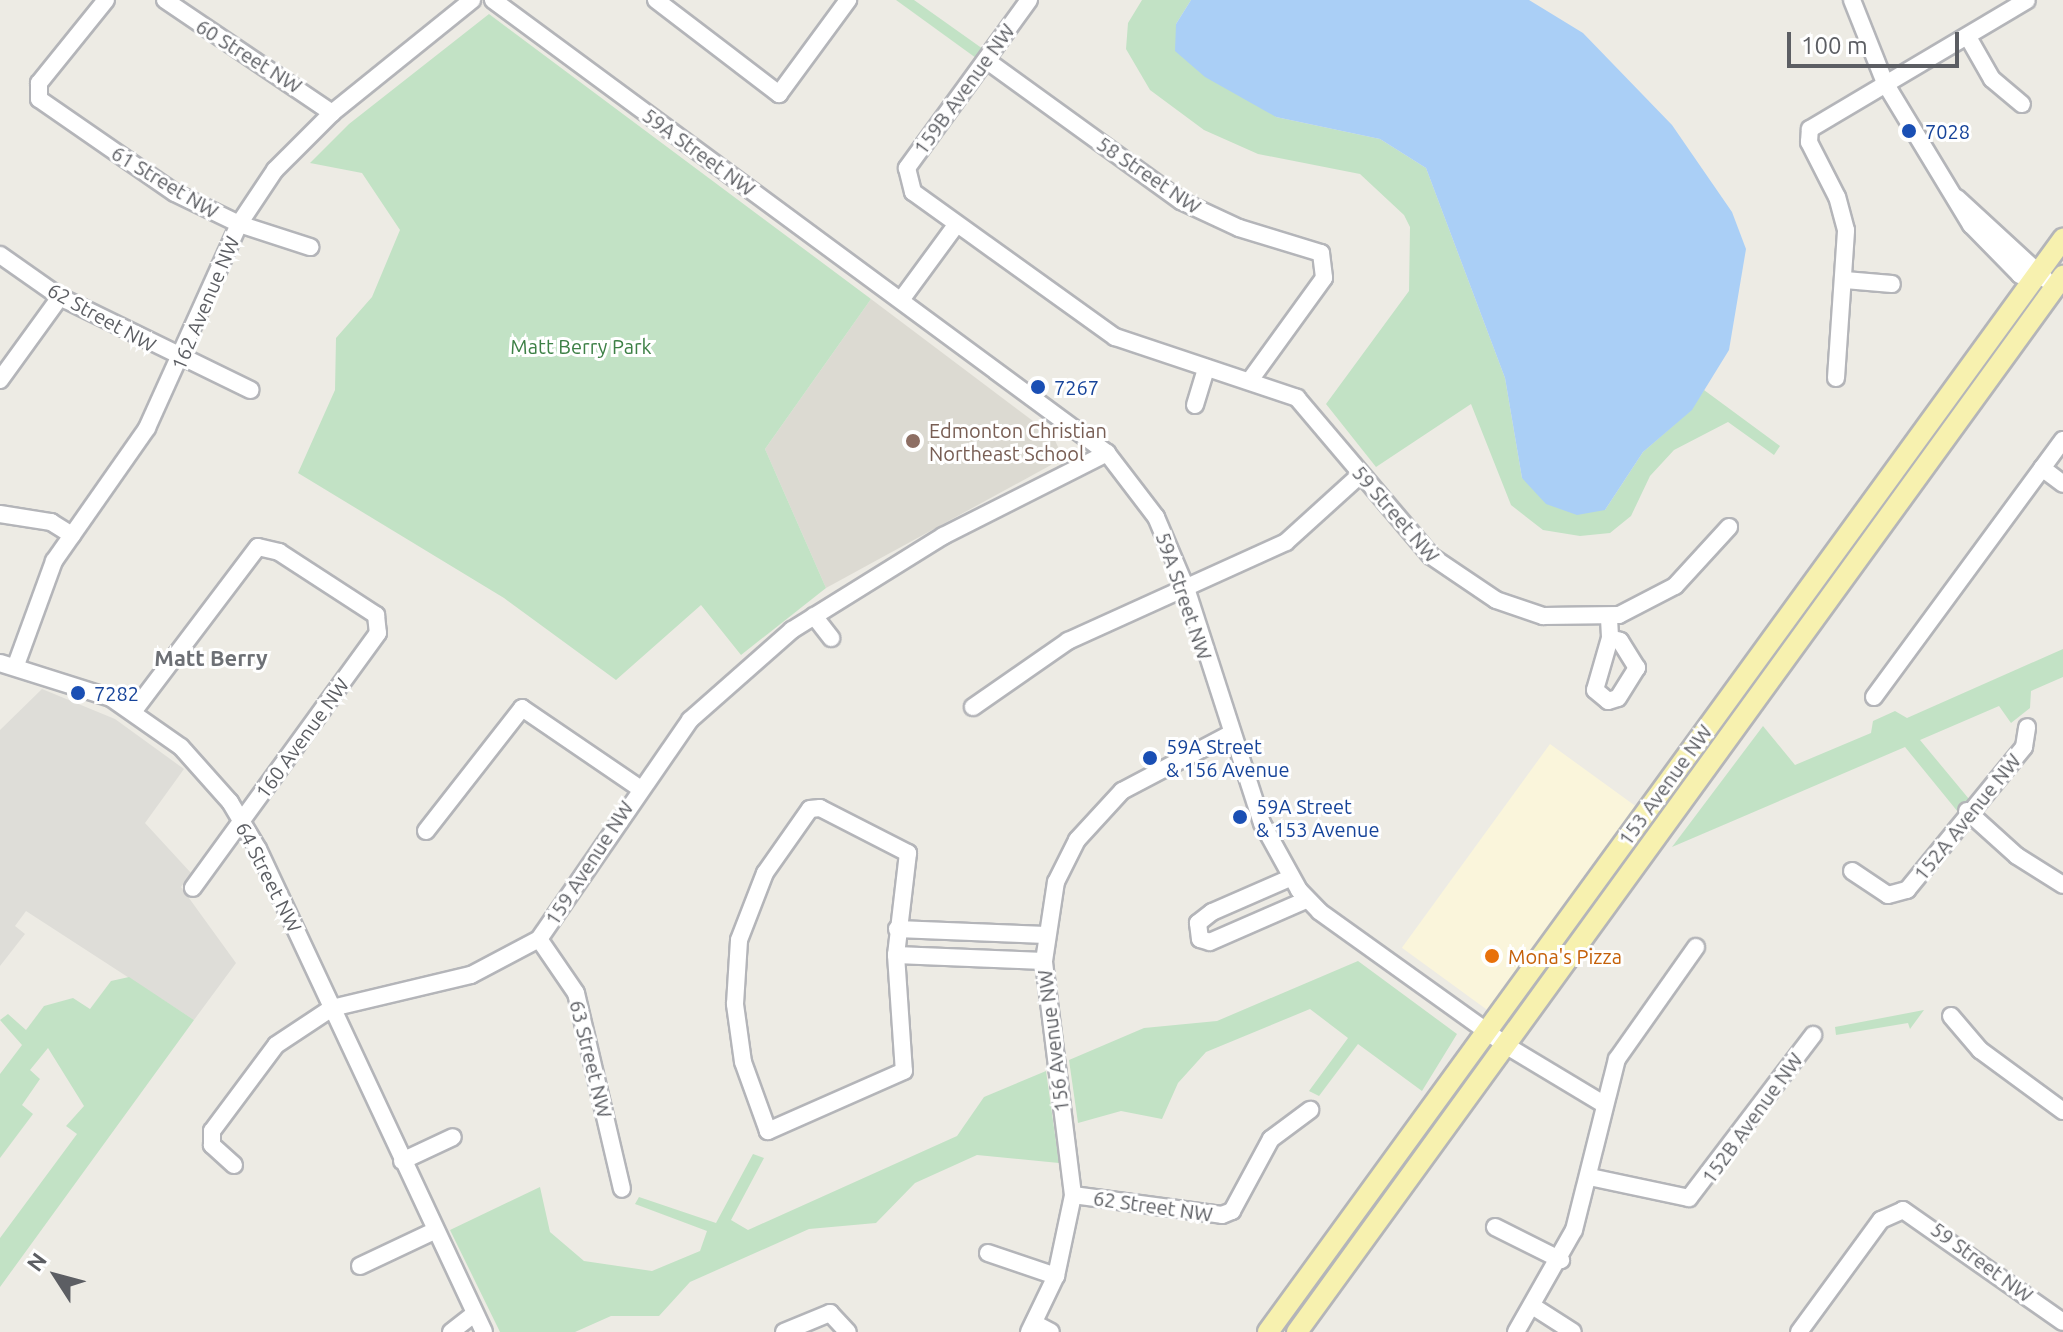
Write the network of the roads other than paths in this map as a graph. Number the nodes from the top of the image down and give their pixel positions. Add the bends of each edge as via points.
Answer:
1 (106, 0) edge
2 (165, 0) edge
3 (472, 0) edge
4 (493, 0) edge
5 (656, 0) edge
6 (848, 0) edge
7 (1029, 0) edge
8 (1852, 0) edge
9 (2027, 0) edge
10 (1968, 37) junction
11 (986, 60) junction
12 (1885, 83) junction
13 (2022, 104) dead end
14 (332, 113) junction
15 (905, 180) joint
16 (239, 224) junction
17 (956, 225) junction
18 (2063, 239) edge
19 (310, 247) dead end
20 (0, 255) edge
21 (2038, 274) junction
22 (1845, 280) junction
23 (1892, 284) dead end
24 (2060, 285) edge
25 (60, 297) junction
26 (901, 300) junction
27 (181, 360) junction
28 (1206, 368) junction
29 (1836, 378) dead end
30 (1251, 379) junction
31 (0, 380) edge
32 (251, 390) dead end
33 (1195, 405) dead end
34 (2063, 440) edge
35 (1107, 453) junction
36 (2042, 468) junction
37 (1360, 475) junction
38 (2063, 484) edge
39 (0, 514) edge
40 (1729, 527) dead end
41 (72, 535) junction
42 (1186, 588) junction
43 (1951, 593) junction
44 (1966, 603) dead end
45 (814, 616) junction
46 (1609, 618) junction
47 (831, 638) dead end
48 (1610, 638) dead end
49 (8, 664) edge
50 (1874, 697) dead end
51 (973, 707) dead end
52 (133, 712) junction
53 (2027, 727) dead end
54 (1230, 734) junction
55 (638, 787) junction
56 (1967, 811) junction
57 (242, 821) junction
58 (426, 831) dead end
59 (1852, 871) dead end
60 (1290, 878) junction
61 (2063, 885) edge
62 (193, 888) dead end
63 (1306, 900) junction
64 (897, 929) junction
65 (1046, 935) junction
66 (539, 939) junction
67 (1696, 947) dead end
68 (896, 955) junction
69 (1044, 961) junction
70 (332, 1008) junction
71 (1951, 1016) dead end
72 (1487, 1032) junction
73 (1813, 1035) dead end
74 (1507, 1046) junction
75 (1602, 1103) junction
76 (1310, 1110) dead end
77 (2063, 1111) edge
78 (453, 1137) dead end
79 (402, 1161) junction
80 (234, 1165) dead end
81 (1590, 1177) junction
82 (622, 1189) dead end
83 (1073, 1195) junction
84 (1495, 1227) dead end
85 (434, 1231) junction
86 (988, 1253) dead end
87 (1561, 1260) junction
88 (360, 1266) dead end
89 (1056, 1276) junction
90 (1534, 1307) junction
91 (473, 1315) junction
92 (2063, 1322) edge
93 (1031, 1327) edge
94 (451, 1332) edge
95 (484, 1332) edge
96 (784, 1332) edge
97 (848, 1332) edge
98 (1051, 1332) edge
99 (1268, 1332) edge
100 (1297, 1332) edge
101 (1516, 1332) edge
102 (1573, 1332) edge
103 (1799, 1332) edge

1 - 16 street, 61 Street NW via 36,90 123,159
2 - 14 street, 60 Street NW
3 - 14 street, 162 Avenue NW
4 - 26 street, 59A Street NW
5 - 6 street via 779,94
7 - 11 street, 159B Avenue NW
8 - 12 street
9 - 10 street
10 - 12 street
10 - 13 street via 1992,79
11 - 15 street, 159B Avenue NW via 911,162
11 - 30 street, 58 Street NW via 1181,201 1239,228 1311,246 1326,259 1324,278
12 - 21 street via 1954,195 2003,260 2020,275
12 - 22 street via 1810,129 1812,149 1844,219
14 - 16 street, 162 Avenue NW via 275,170
15 - 17 street, 59 Street NW
16 - 19 street, 61 Street NW
16 - 27 street, 162 Avenue NW
17 - 26 street
17 - 28 street, 59 Street NW via 1115,337
18 - 21 main road, 153 Avenue NW
20 - 25 street, 62 Street NW
21 - 24 street
21 - 72 main road, 153 Avenue NW
22 - 23 street
22 - 29 street
24 - 74 main road, 153 Avenue NW
25 - 27 street, 62 Street NW
25 - 31 street
26 - 35 street, 59A Street NW
27 - 32 street, 62 Street NW
27 - 41 street, 162 Avenue NW via 139,441
28 - 30 street, 59 Street NW
28 - 33 street
30 - 37 street, 59 Street NW via 1306,404
34 - 36 street
35 - 42 street, 59A Street NW via 1156,517
35 - 45 street, 159 Avenue NW via 943,536
36 - 38 street
36 - 43 street
37 - 42 street via 1286,542
37 - 46 street, 59 Street NW via 1431,556 1471,588 1543,616
39 - 41 street via 51,522
40 - 46 street, 59 Street NW via 1675,586
41 - 49 street, 162 Avenue NW via 43,584
42 - 51 street via 1068,641
42 - 54 street, 59A Street NW
43 - 44 street
43 - 50 street
45 - 47 street
45 - 55 street, 159 Avenue NW via 690,720
46 - 48 street
49 - 52 street, 64 Street NW via 87,687
52 - 57 street, 64 Street NW via 181,747
52 - 57 street, 160 Avenue NW via 258,547 279,552 369,609 380,625
53 - 56 street, 152A Avenue NW via 2024,747
54 - 60 street, 59A Street NW
54 - 65 street, 156 Avenue NW via 1122,791 1077,840 1056,882
55 - 58 street via 522,708
55 - 66 street, 159 Avenue NW
56 - 59 street, 152A Avenue NW via 1902,894 1882,893
56 - 61 street via 2017,856
57 - 62 street, 160 Avenue NW
57 - 70 street, 64 Street NW
60 - 63 street, 59A Street NW
60 - 63 street via 1212,912 1198,923 1200,939 1210,942
63 - 72 street, 59A Street NW
64 - 65 street
64 - 68 street
64 - 68 street via 908,853 820,808 810,809 765,873 739,940 735,1004 743,1062 768,1131 904,1071
65 - 69 street, 156 Avenue NW
66 - 70 street, 159 Avenue NW via 471,975
66 - 82 street, 63 Street NW via 576,993
67 - 75 street via 1626,1045
68 - 69 street
69 - 83 street, 156 Avenue NW
70 - 79 street, 64 Street NW
70 - 80 street, 159 Avenue NW via 276,1045 212,1131 212,1145
71 - 77 street via 1980,1050
72 - 74 street, 59A Street NW
72 - 99 main road, 153 Avenue NW
73 - 81 street, 152B Avenue NW via 1689,1198
74 - 75 street, 59A Street NW
74 - 100 main road, 153 Avenue NW
75 - 81 street
76 - 83 street, 62 Street NW via 1271,1139 1232,1211 1216,1215
78 - 79 street
79 - 85 street, 64 Street NW
81 - 87 street
83 - 89 street, 156 Avenue NW
84 - 87 street
85 - 88 street
85 - 91 street, 64 Street NW
86 - 89 street
87 - 90 street
89 - 93 street, 156 Avenue NW
90 - 101 street
90 - 102 street
91 - 94 street
91 - 95 street, 64 Street NW
92 - 103 street, 59 Street NW via 1917,1214 1897,1210 1881,1220
93 - 98 street
96 - 97 street via 830,1313

